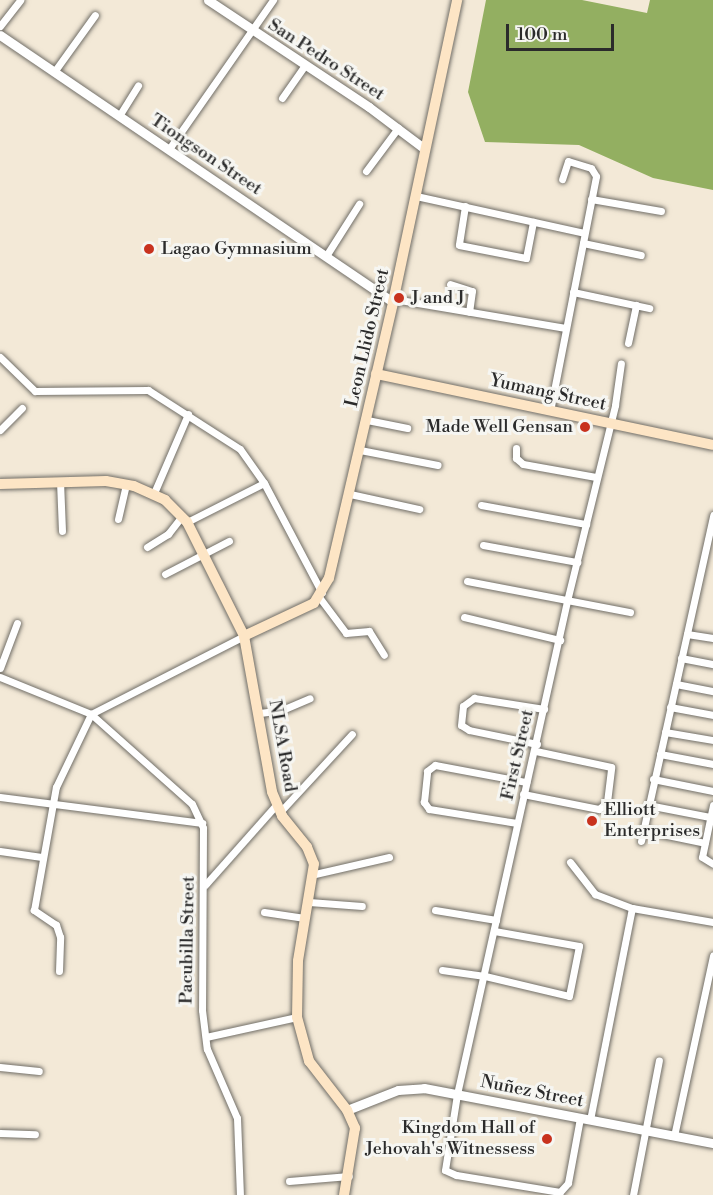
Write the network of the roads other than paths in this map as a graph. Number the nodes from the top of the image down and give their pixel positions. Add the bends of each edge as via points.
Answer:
1 (20, 0) edge
2 (208, 0) edge
3 (273, 0) edge
4 (456, 0) edge
5 (95, 15) dead end
6 (0, 26) edge
7 (251, 30) junction
8 (0, 35) edge
9 (305, 65) junction
10 (54, 72) junction
11 (138, 85) dead end
12 (282, 98) dead end
13 (119, 116) junction
14 (398, 128) junction
15 (169, 149) junction
16 (425, 149) junction
17 (366, 171) dead end
18 (562, 179) dead end
19 (416, 196) junction
20 (591, 199) junction
21 (359, 204) dead end
22 (465, 206) junction
23 (661, 212) dead end
24 (533, 222) junction
25 (584, 233) junction
26 (583, 243) junction
27 (641, 255) dead end
28 (326, 256) junction
29 (450, 284) dead end
30 (573, 292) junction
31 (394, 301) junction
32 (636, 305) junction
33 (649, 308) dead end
34 (469, 312) junction
35 (566, 328) junction
36 (628, 343) dead end
37 (0, 357) edge
38 (621, 363) dead end
39 (376, 374) junction
40 (22, 408) dead end
41 (550, 411) junction
42 (188, 414) junction
43 (367, 420) junction
44 (611, 423) junction
45 (407, 428) dead end
46 (0, 430) edge
47 (713, 445) edge
48 (516, 447) dead end
49 (360, 450) junction
50 (438, 465) dead end
51 (596, 477) junction
52 (60, 481) junction
53 (264, 483) junction
54 (0, 484) edge
55 (126, 484) junction
56 (154, 493) junction
57 (350, 494) junction
58 (481, 505) dead end
59 (419, 509) dead end
60 (713, 515) edge
61 (118, 519) dead end
62 (185, 519) junction
63 (586, 524) junction
64 (62, 531) dead end
65 (229, 541) dead end
66 (483, 545) dead end
67 (147, 547) dead end
68 (203, 554) junction
69 (703, 559) junction
70 (713, 561) edge
71 (577, 562) junction
72 (165, 574) dead end
73 (467, 581) dead end
74 (321, 595) junction
75 (567, 600) junction
76 (630, 612) dead end
77 (464, 617) dead end
78 (17, 623) dead end
79 (687, 634) junction
80 (244, 636) junction
81 (713, 638) edge
82 (560, 640) junction
83 (384, 655) dead end
84 (681, 658) junction
85 (713, 664) edge
86 (0, 668) edge
87 (0, 677) edge
88 (676, 684) junction
89 (713, 690) edge
90 (310, 698) dead end
91 (670, 707) junction
92 (544, 709) junction
93 (260, 713) junction
94 (91, 714) junction
95 (713, 715) edge
96 (665, 732) junction
97 (352, 734) dead end
98 (713, 740) edge
99 (537, 747) junction
100 (660, 754) junction
101 (713, 764) edge
102 (653, 779) junction
103 (526, 783) junction
104 (713, 791) edge
105 (523, 794) junction
106 (0, 797) edge
107 (52, 802) junction
108 (648, 805) junction
109 (713, 805) edge
110 (278, 809) junction
111 (710, 817) junction
112 (202, 823) junction
113 (517, 823) junction
114 (643, 830) junction
115 (641, 842) dead end
116 (705, 843) junction
117 (0, 851) edge
118 (42, 857) junction
119 (389, 857) dead end
120 (570, 862) dead end
121 (713, 864) edge
122 (315, 874) junction
123 (205, 885) junction
124 (309, 902) junction
125 (362, 906) dead end
126 (632, 908) junction
127 (435, 910) dead end
128 (264, 912) dead end
129 (305, 918) junction
130 (496, 920) junction
131 (713, 922) edge
132 (494, 931) junction
133 (713, 955) edge
134 (442, 970) dead end
135 (59, 971) dead end
136 (711, 974) edge
137 (485, 976) junction
138 (297, 1017) junction
139 (206, 1037) junction
140 (659, 1060) dead end
141 (0, 1067) edge
142 (39, 1071) dead end
143 (457, 1094) junction
144 (347, 1110) junction
145 (585, 1119) junction
146 (643, 1130) junction
147 (0, 1133) edge
148 (35, 1134) dead end
149 (674, 1136) junction
150 (713, 1143) edge
151 (349, 1176) junction
152 (289, 1181) dead end
153 (240, 1195) edge
154 (344, 1195) edge
155 (633, 1195) edge

1 - 6 street
2 - 7 street, San Pedro Street
3 - 7 street
4 - 16 main road, Leon Llido Street
5 - 10 street
7 - 9 street, San Pedro Street
7 - 15 street
8 - 10 street, Tiongson Street
9 - 12 street
9 - 14 street, San Pedro Street
10 - 13 street, Tiongson Street
11 - 13 street
13 - 15 street, Tiongson Street
14 - 16 street, San Pedro Street
14 - 17 street
15 - 28 street, Tiongson Street
16 - 19 main road, Leon Llido Street
18 - 20 street via 568,161 591,168 596,176
19 - 22 street
19 - 31 main road, Leon Llido Street
20 - 23 street
20 - 25 street
21 - 28 street
22 - 24 street
22 - 24 street via 459,245 526,258
24 - 25 street
25 - 26 street
26 - 27 street
26 - 30 street
28 - 31 street, Tiongson Street
29 - 34 street via 472,291
30 - 32 street
30 - 35 street
31 - 34 street
31 - 39 main road, Leon Llido Street
32 - 33 street
32 - 36 street
34 - 35 street
35 - 41 street
37 - 42 street via 35,391 141,388
38 - 44 street, First Street
39 - 41 main road, Yumang Street
39 - 43 main road, Leon Llido Street
40 - 46 street
41 - 44 main road, Yumang Street
42 - 53 street via 242,452
42 - 56 street
43 - 45 street
43 - 49 main road, Leon Llido Street
44 - 47 main road, Yumang Street
44 - 51 street, First Street
48 - 51 street via 516,458 523,464
49 - 50 street
49 - 57 main road, Leon Llido Street
51 - 63 street, First Street
52 - 54 main road, NLSA Road
52 - 55 main road, NLSA Road
52 - 64 street
53 - 62 street
53 - 74 street
55 - 56 main road, NLSA Road
55 - 61 street
56 - 62 main road, NLSA Road
57 - 59 street
57 - 74 main road, Leon Llido Street
58 - 63 street
60 - 69 street
62 - 67 street
62 - 68 main road, NLSA Road
63 - 71 street, First Street
65 - 68 street
66 - 71 street
68 - 72 street
68 - 80 main road, NLSA Road
69 - 70 street
69 - 79 street
71 - 75 street, First Street
73 - 75 street
74 - 80 main road
74 - 83 street via 346,633 369,631
75 - 76 street
75 - 82 street, First Street
77 - 82 street
78 - 86 street
79 - 81 street
79 - 84 street
80 - 93 main road, NLSA Road
80 - 94 street
82 - 92 street, First Street
84 - 85 street
84 - 88 street
87 - 94 street
88 - 89 street
88 - 91 street
90 - 93 street via 282,710
91 - 95 street
91 - 96 street
92 - 99 street, First Street
92 - 99 street via 474,698 463,706 460,720 468,730
93 - 110 main road, NLSA Road
94 - 107 street via 61,774
94 - 112 street via 192,804
96 - 98 street
96 - 100 street
97 - 110 street
99 - 103 street, First Street
99 - 105 street via 611,767 607,802 599,810
100 - 101 street
100 - 102 street
102 - 104 street
102 - 108 street
103 - 105 street, First Street
103 - 113 street via 435,765 428,771 426,807
105 - 113 street, First Street
106 - 107 street
107 - 112 street
107 - 118 street
108 - 111 street
108 - 114 street
109 - 111 street
110 - 122 main road, NLSA Road via 307,847
110 - 123 street
111 - 116 street
112 - 123 street, Pacubilla Street
113 - 130 street, First Street
114 - 115 street
114 - 116 street
116 - 121 street via 702,861
117 - 118 street
118 - 135 street via 34,910 56,925 60,937
119 - 122 street
120 - 126 street via 588,889
122 - 124 main road, NLSA Road
123 - 139 street, Pacubilla Street via 200,963
124 - 125 street
124 - 129 main road, NLSA Road
126 - 131 street
126 - 145 street
127 - 130 street
128 - 129 street
129 - 138 main road, NLSA Road via 298,961
130 - 132 street, First Street
132 - 137 street, First Street
132 - 137 street via 579,946 572,986 569,996
133 - 136 street
134 - 137 street
136 - 149 street
137 - 143 street, First Street
138 - 139 street
138 - 144 main road, NLSA Road via 309,1061
139 - 153 street, Pacubilla Street via 210,1056 237,1118
140 - 146 street
141 - 142 street
143 - 144 street, Nuñez Street via 407,1088
143 - 145 street, Nuñez Street
143 - 145 street, First Street via 444,1166 446,1172 456,1175 560,1192 568,1183
144 - 151 main road, NLSA Road via 355,1128
145 - 146 street, Nuñez Street
146 - 149 street, Nuñez Street
146 - 155 street
147 - 148 street
149 - 150 street, Nuñez Street
151 - 152 street
151 - 154 main road, NLSA Road

